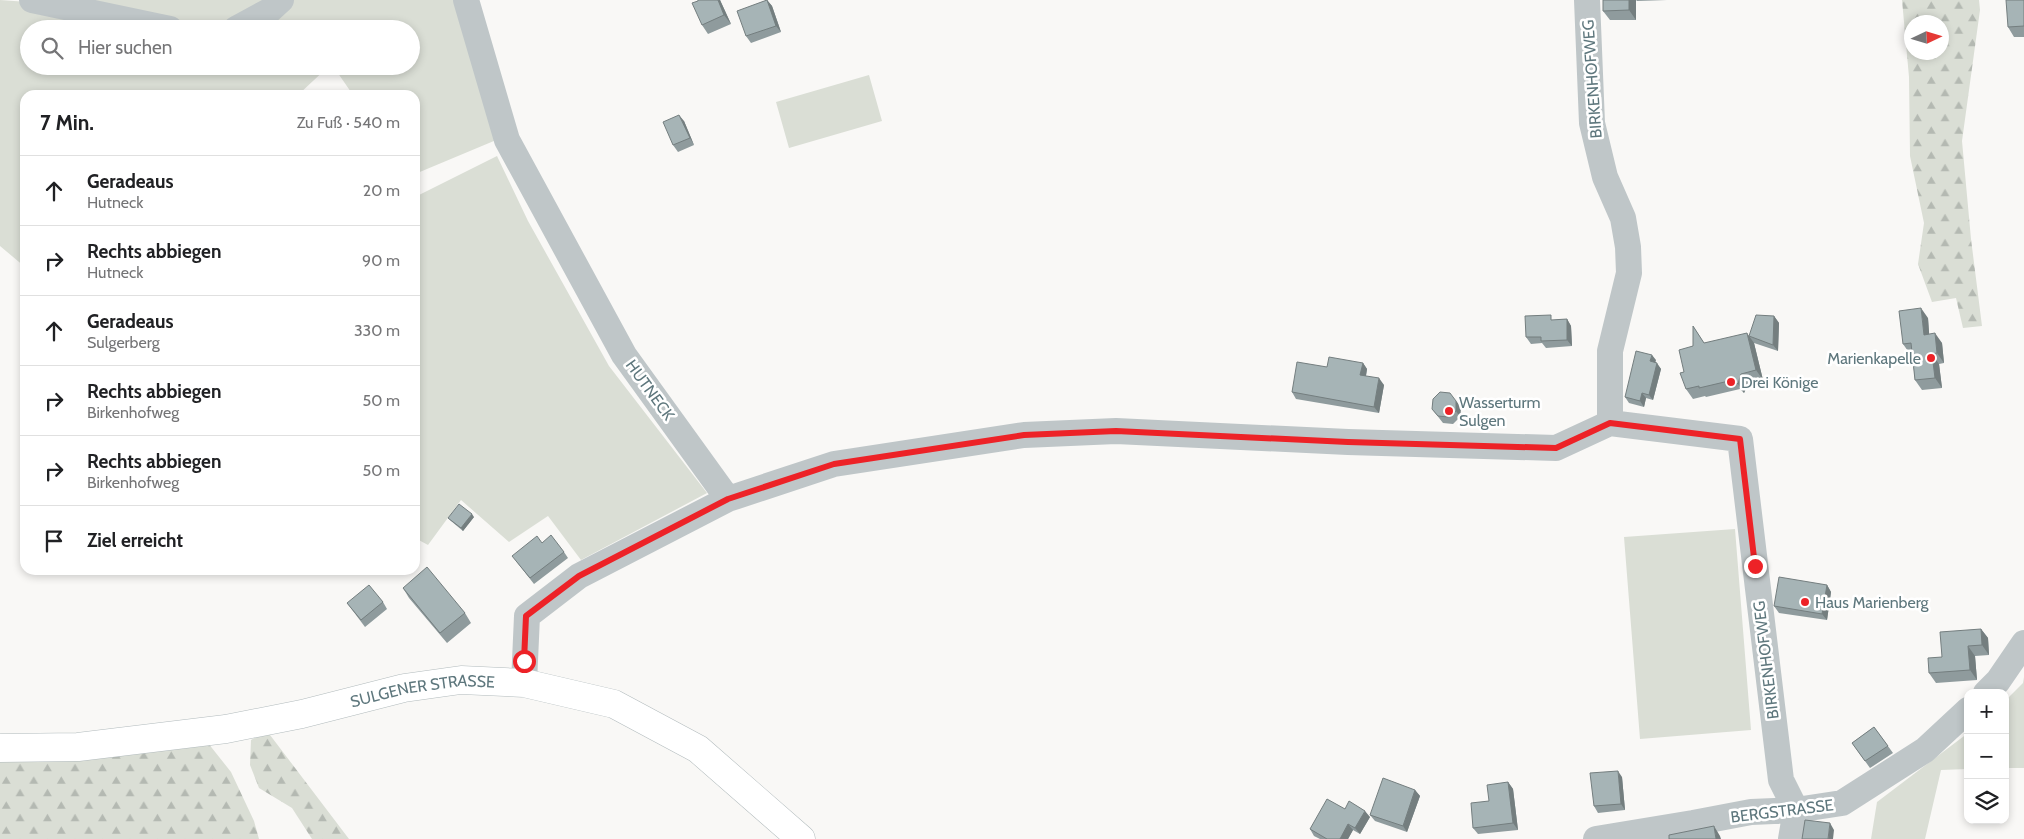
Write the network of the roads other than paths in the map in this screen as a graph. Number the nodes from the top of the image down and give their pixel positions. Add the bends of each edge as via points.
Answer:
1 (32, 0) edge
2 (281, 0) edge
3 (466, 0) edge
4 (1587, 0) edge
5 (127, 20) edge
6 (252, 20) edge
7 (1610, 423) junction
8 (728, 499) junction
9 (2024, 644) edge
10 (524, 683) junction
11 (1990, 689) edge
12 (1964, 714) edge
13 (0, 748) edge
14 (1796, 810) junction
15 (801, 839) edge
16 (1596, 839) edge
17 (1791, 839) edge

1 - 5 street
2 - 6 street
3 - 8 street, HUTNECK via 507,140 624,355
4 - 7 street, BIRKENHOFWEG via 1592,123 1605,177 1623,218 1628,247 1629,273 1610,351
7 - 8 street via 1556,448 1116,431 1024,435 834,464
7 - 14 street, BIRKENHOFWEG via 1740,439 1781,780
8 - 10 street via 579,576 526,616
9 - 11 street
10 - 13 main road, SULGENER STRASSE via 462,680 404,688 226,729 78,747
10 - 15 main road, SULGENER STRASSE via 614,704 698,749
12 - 14 street, BERGSTRASSE via 1925,750 1842,804
14 - 16 street, BERGSTRASSE via 1751,812
14 - 17 street

